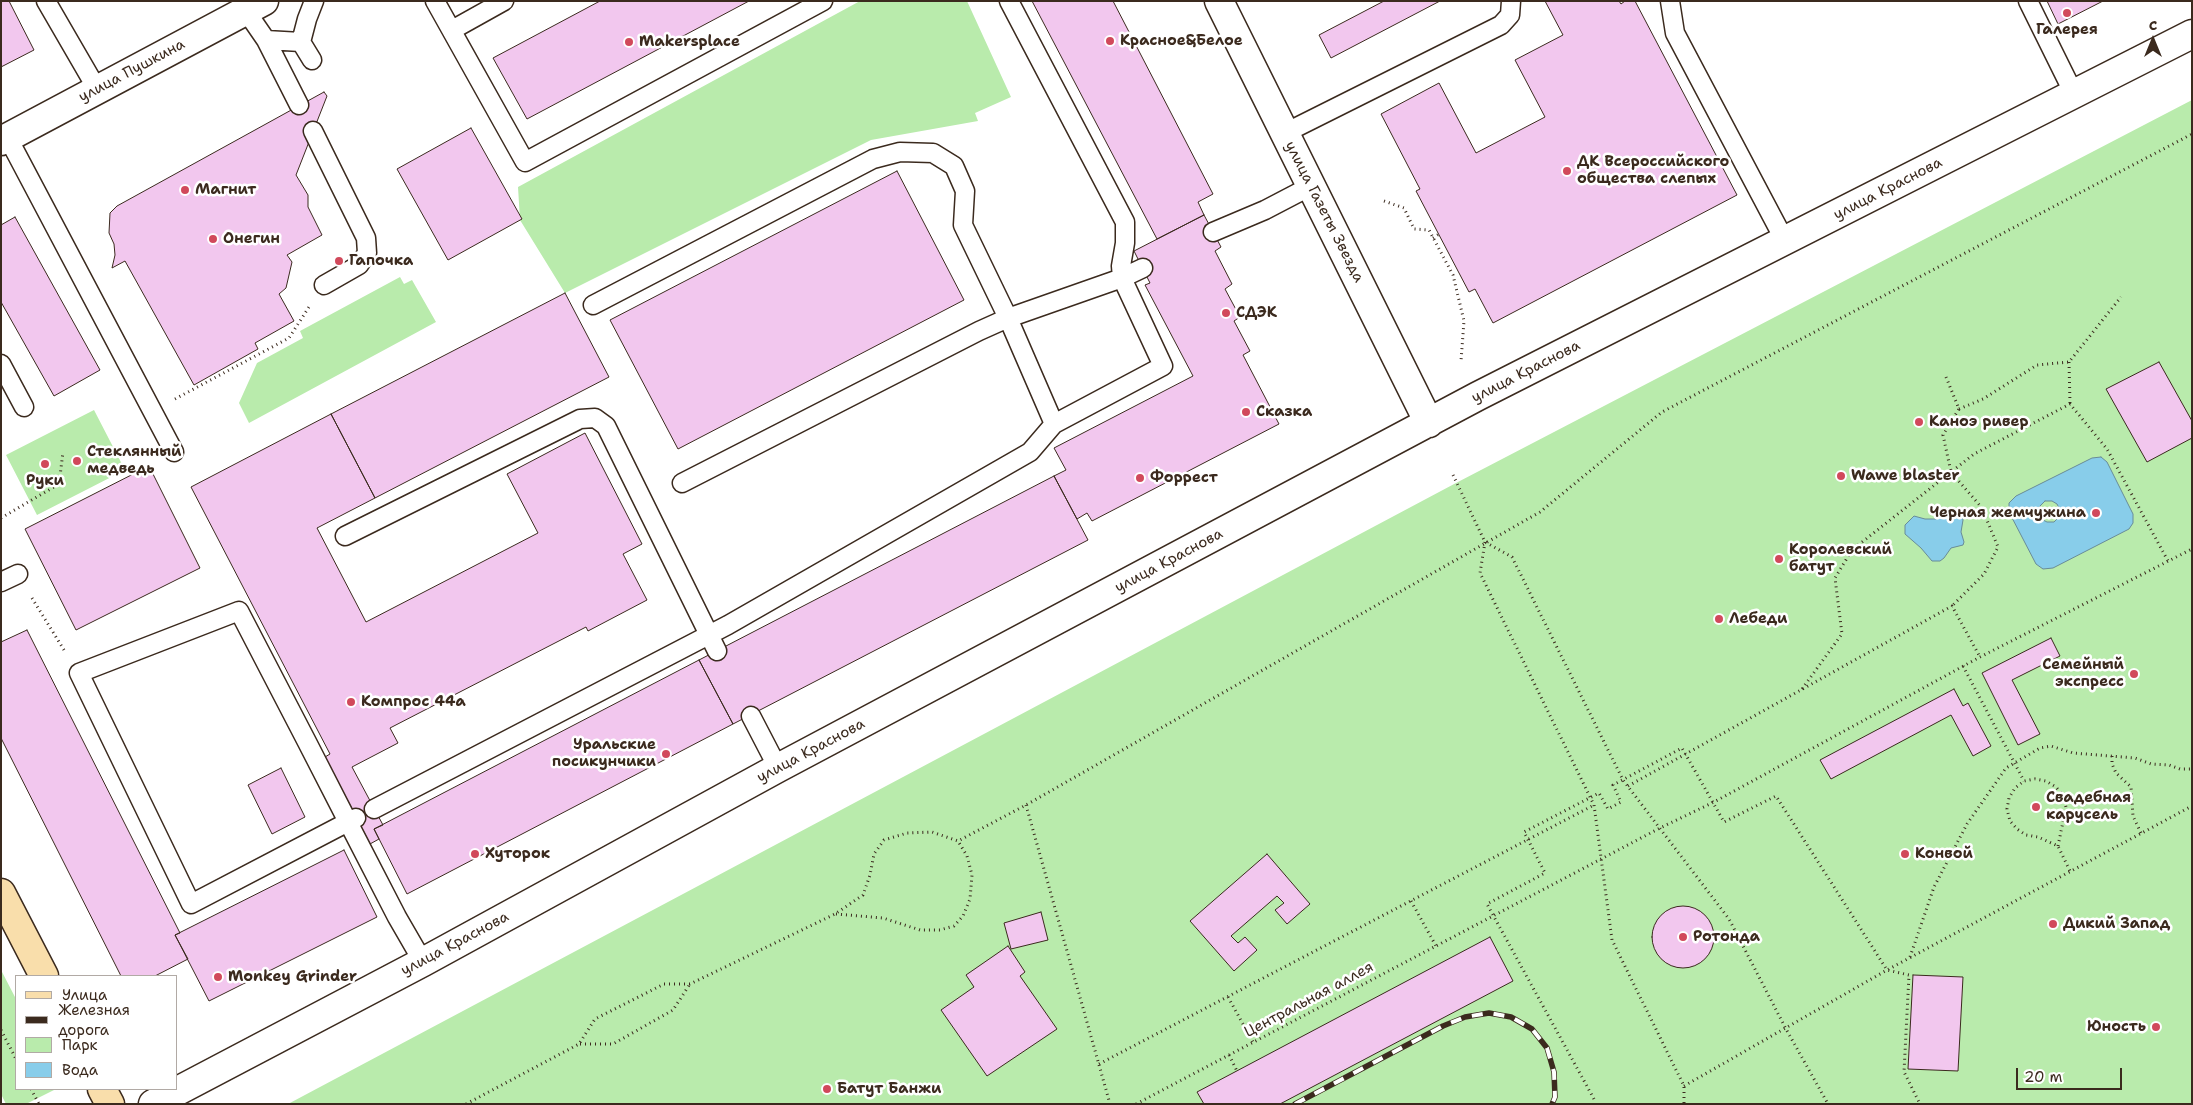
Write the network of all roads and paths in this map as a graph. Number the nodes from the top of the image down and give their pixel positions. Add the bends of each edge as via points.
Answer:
1 (46, 1) edge
2 (314, 1) edge
3 (435, 1) edge
4 (504, 1) edge
5 (823, 1) edge
6 (1009, 1) edge
7 (1219, 1) edge
8 (1511, 1) edge
9 (1670, 1) edge
10 (2028, 1) edge
11 (255, 6) edge
12 (452, 30) junction
13 (2192, 34) edge
14 (266, 40) junction
15 (301, 42) junction
16 (312, 60) dead end
17 (97, 89) junction
18 (2074, 94) junction
19 (300, 105) dead end
20 (313, 131) dead end
21 (1285, 133) junction
22 (2192, 134) edge
23 (4, 140) edge
24 (1311, 186) junction
25 (1384, 201) dead end
26 (1213, 232) dead end
27 (1439, 234) dead end
28 (1433, 238) junction
29 (1786, 240) junction
30 (1143, 268) dead end
31 (1122, 278) junction
32 (324, 285) joint
33 (2121, 297) dead end
34 (593, 304) dead end
35 (1008, 318) junction
36 (1461, 361) dead end
37 (2068, 362) junction
38 (1, 364) edge
39 (1946, 377) dead end
40 (2070, 404) junction
41 (24, 407) dead end
42 (1959, 409) junction
43 (152, 411) junction
44 (1429, 423) junction
45 (1054, 424) junction
46 (63, 452) dead end
47 (174, 452) dead end
48 (1951, 472) junction
49 (1453, 475) dead end
50 (682, 483) dead end
51 (1, 518) edge
52 (345, 536) dead end
53 (1486, 542) junction
54 (2192, 549) edge
55 (2168, 561) junction
56 (18, 574) joint
57 (1, 582) edge
58 (1952, 606) junction
59 (710, 635) junction
60 (717, 651) dead end
61 (1980, 658) junction
62 (1963, 666) junction
63 (79, 674) junction
64 (1802, 689) junction
65 (751, 716) dead end
66 (1686, 754) junction
67 (2112, 756) junction
68 (2014, 762) junction
69 (778, 768) junction
70 (2192, 769) edge
71 (1623, 780) junction
72 (2024, 781) junction
73 (1628, 786) junction
74 (1591, 797) junction
75 (1714, 802) junction
76 (1594, 804) junction
77 (1026, 805) junction
78 (2192, 806) edge
79 (374, 809) dead end
80 (352, 820) junction
81 (1660, 828) junction
82 (2141, 833) junction
83 (1528, 840) junction
84 (958, 841) junction
85 (2058, 846) junction
86 (1602, 858) junction
87 (2070, 871) junction
88 (1, 893) edge
89 (1412, 901) junction
90 (835, 914) junction
91 (1494, 916) junction
92 (1436, 946) junction
93 (1910, 958) junction
94 (423, 962) junction
95 (1887, 970) junction
96 (43, 975) edge
97 (690, 984) junction
98 (1228, 997) junction
99 (1786, 1029) junction
100 (1, 1030) edge
101 (1253, 1042) junction
102 (579, 1044) junction
103 (1229, 1055) junction
104 (15, 1057) edge
105 (1099, 1064) junction
106 (1237, 1071) dead end
107 (1684, 1086) junction
108 (32, 1090) edge
109 (103, 1090) edge
110 (39, 1104) edge
111 (110, 1104) edge
112 (153, 1104) edge
113 (466, 1104) edge
114 (1110, 1104) edge
115 (1136, 1104) edge
116 (1594, 1104) edge
117 (1684, 1104) edge
118 (1828, 1104) edge
119 (1920, 1104) edge

1 - 17 lane
2 - 15 lane
3 - 12 lane
4 - 12 lane
5 - 12 lane via 525,162
6 - 31 lane via 1125,222
7 - 21 street, улица Газеты Звезда
8 - 21 lane via 1510,15 1501,25
9 - 29 lane via 1675,33
10 - 18 lane
11 - 14 lane
11 - 17 street, улица Пушкина
13 - 18 street, улица Краснова
14 - 15 lane
14 - 19 lane
15 - 16 lane
17 - 23 street, улица Пушкина
18 - 29 street, улица Краснова
20 - 32 lane via 366,238 367,253 359,265
21 - 24 street, улица Газеты Звезда
22 - 53 path via 1662,412 1540,512
23 - 43 lane
24 - 26 lane
24 - 44 street, улица Газеты Звезда
25 - 28 path via 1404,208 1414,229 1429,230
27 - 28 path
28 - 36 path via 1453,276 1460,300 1464,321
29 - 44 street, улица Краснова
30 - 31 lane
31 - 35 lane
31 - 45 lane via 1163,366
32 - 43 path via 289,338
33 - 37 path
34 - 35 lane via 873,159 900,152 933,153 954,166 965,191 963,225
35 - 45 lane
35 - 50 lane
37 - 40 path
37 - 42 path via 2037,365 1983,400
38 - 41 lane
39 - 42 path
40 - 48 path via 1974,454
40 - 55 path via 2107,449
42 - 48 path via 1943,435
43 - 47 lane
44 - 69 street, улица Краснова
45 - 59 lane via 1030,452
46 - 51 path via 59,484
48 - 58 path via 1982,508 1998,546 1984,574
48 - 64 path via 1852,550 1835,578 1842,634
49 - 53 path
52 - 59 lane via 580,419 595,418 606,426
53 - 71 path via 1512,557
53 - 74 path via 1480,573
53 - 77 path
54 - 55 path, Центральная аллея
55 - 61 path, Центральная аллея
56 - 57 lane
56 - 63 path
58 - 61 path
58 - 64 path
59 - 60 lane
59 - 79 lane
61 - 62 path, Центральная аллея
62 - 68 path
62 - 75 path, Центральная аллея
63 - 80 lane via 239,611
63 - 80 lane via 190,904
64 - 66 path
65 - 69 lane
66 - 71 path via 1682,748
66 - 73 path
66 - 75 path
67 - 68 path via 2073,753 2051,746 2040,748
67 - 70 path
67 - 82 path via 2116,772 2130,787 2133,816
68 - 72 path
68 - 93 path via 2006,768 1968,824 1934,887
69 - 94 street, улица Краснова
71 - 73 path
71 - 74 path via 1613,785 1622,802 1608,809 1599,793
72 - 85 path via 2046,781 2063,796 2066,807
72 - 85 path via 2009,798 2010,820 2017,830 2026,835
73 - 81 path
74 - 76 path
74 - 83 path via 1524,832
75 - 81 path, Центральная аллея
75 - 95 path via 1724,822 1776,796
76 - 83 path
76 - 86 path
77 - 84 path
77 - 105 path
78 - 82 path
80 - 94 lane via 397,917
81 - 86 path, Центральная аллея
81 - 99 path via 1729,919
82 - 87 path
83 - 89 path
83 - 91 path via 1545,873 1487,904
84 - 90 path via 932,832 907,833 884,840 874,854 863,895
84 - 90 path via 967,856 972,875 970,899 964,916 954,926 920,930 884,918
85 - 87 path
86 - 91 path, Центральная аллея
86 - 107 path via 1612,940
87 - 93 path
88 - 96 main road
89 - 92 path
89 - 98 path
90 - 97 path
91 - 92 path, Центральная аллея
91 - 116 path via 1590,1090
92 - 101 path, Центральная аллея
93 - 95 path
94 - 112 street, улица Краснова
95 - 99 path
95 - 119 path via 1909,975 1904,1072
97 - 102 path via 664,984 595,1019
97 - 102 path via 674,1010 613,1044
98 - 101 path
98 - 105 path
99 - 107 path
99 - 118 path
100 - 104 path
101 - 103 path, Центральная аллея
102 - 113 path
103 - 106 path
103 - 115 path, Центральная аллея
105 - 114 path
107 - 117 path
108 - 110 path
109 - 111 main road

